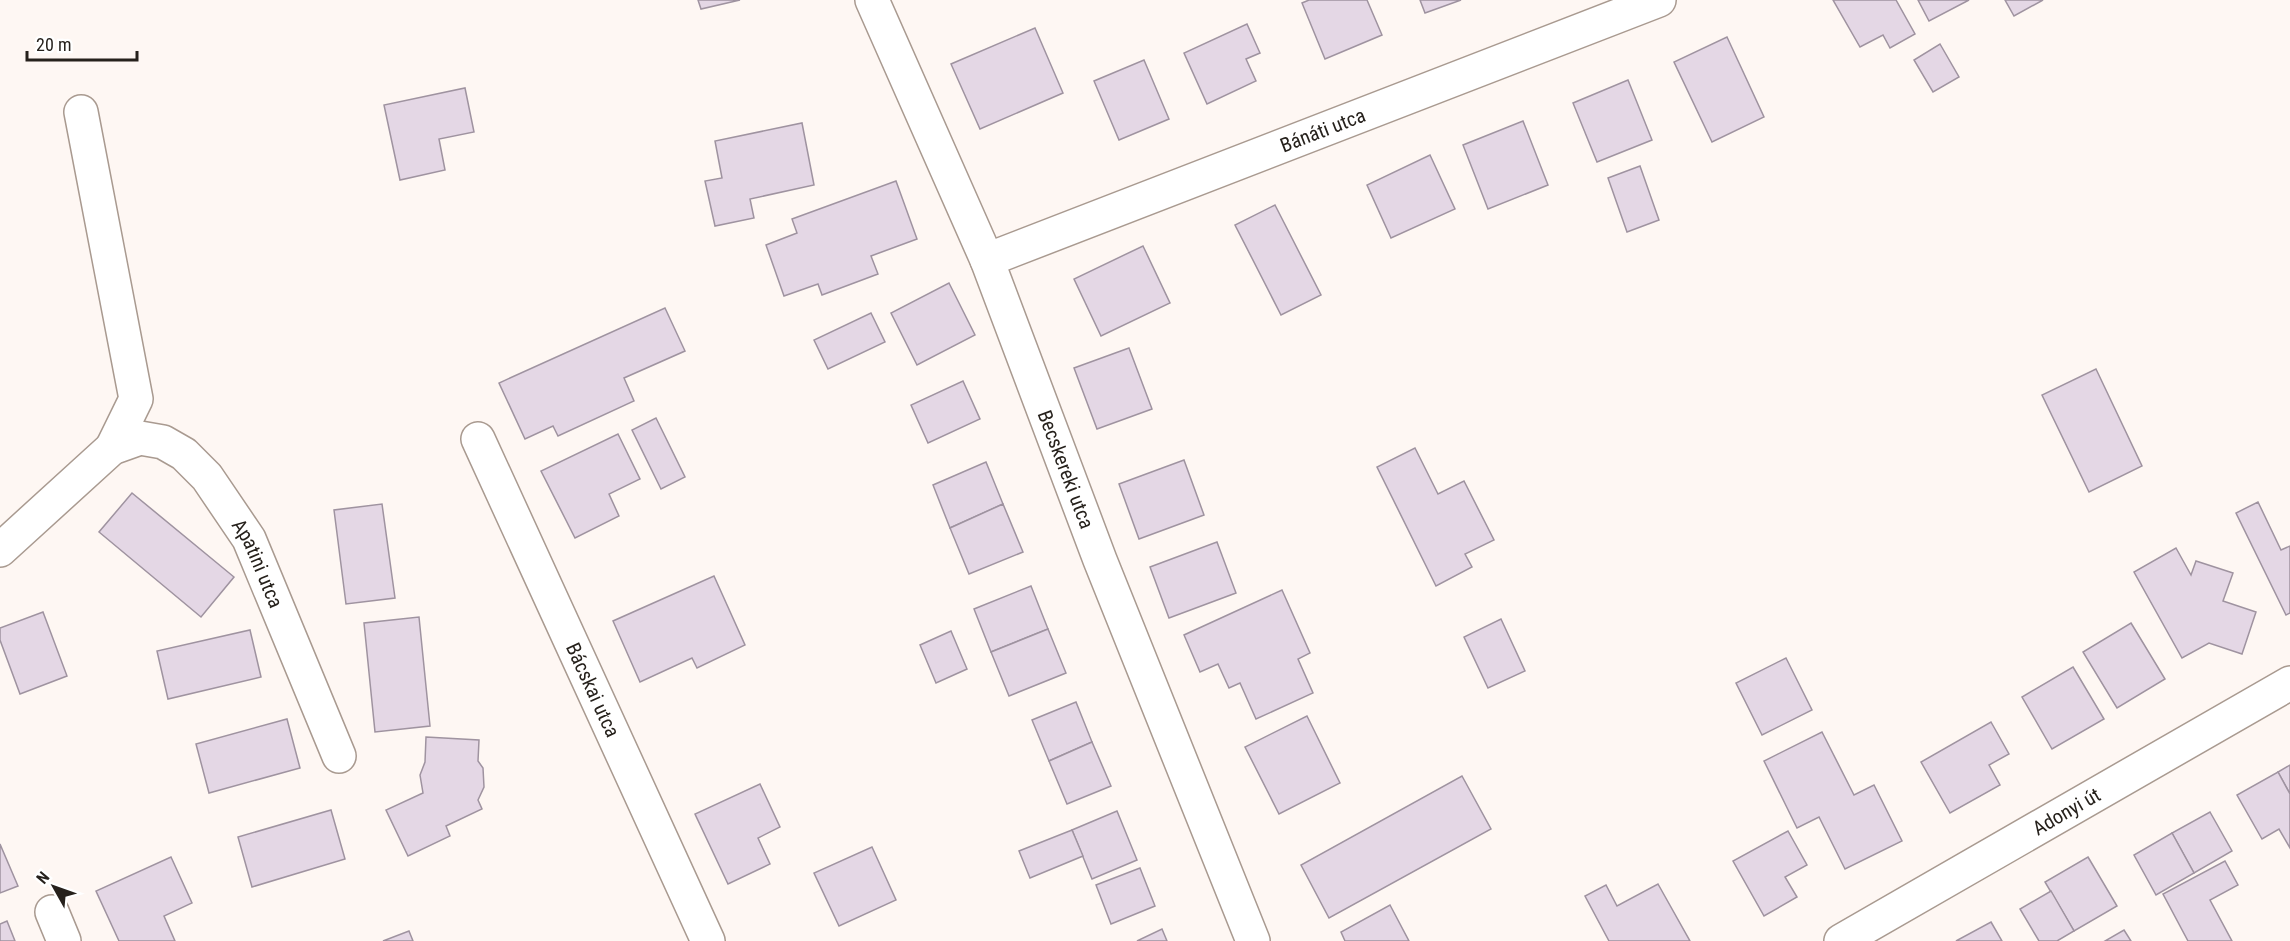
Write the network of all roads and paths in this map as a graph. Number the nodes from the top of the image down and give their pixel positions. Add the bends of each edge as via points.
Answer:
1 (872, 0) edge
2 (1659, 0) edge
3 (81, 112) dead end
4 (987, 260) junction
5 (478, 439) dead end
6 (112, 448) junction
7 (0, 550) edge
8 (2290, 683) edge
9 (339, 756) dead end
10 (708, 941) edge
11 (1253, 941) edge
12 (1841, 941) edge

1 - 4 street, Becskereki utca
2 - 4 street, Bánáti utca
3 - 6 street, Apatini utca via 136,399
4 - 11 street, Becskereki utca via 1100,560
5 - 10 street, Bácskai utca
6 - 7 street, Apatini utca
6 - 9 street, Apatini utca via 140,438 163,442 184,454 207,477 249,539
8 - 12 street, Adonyi út

